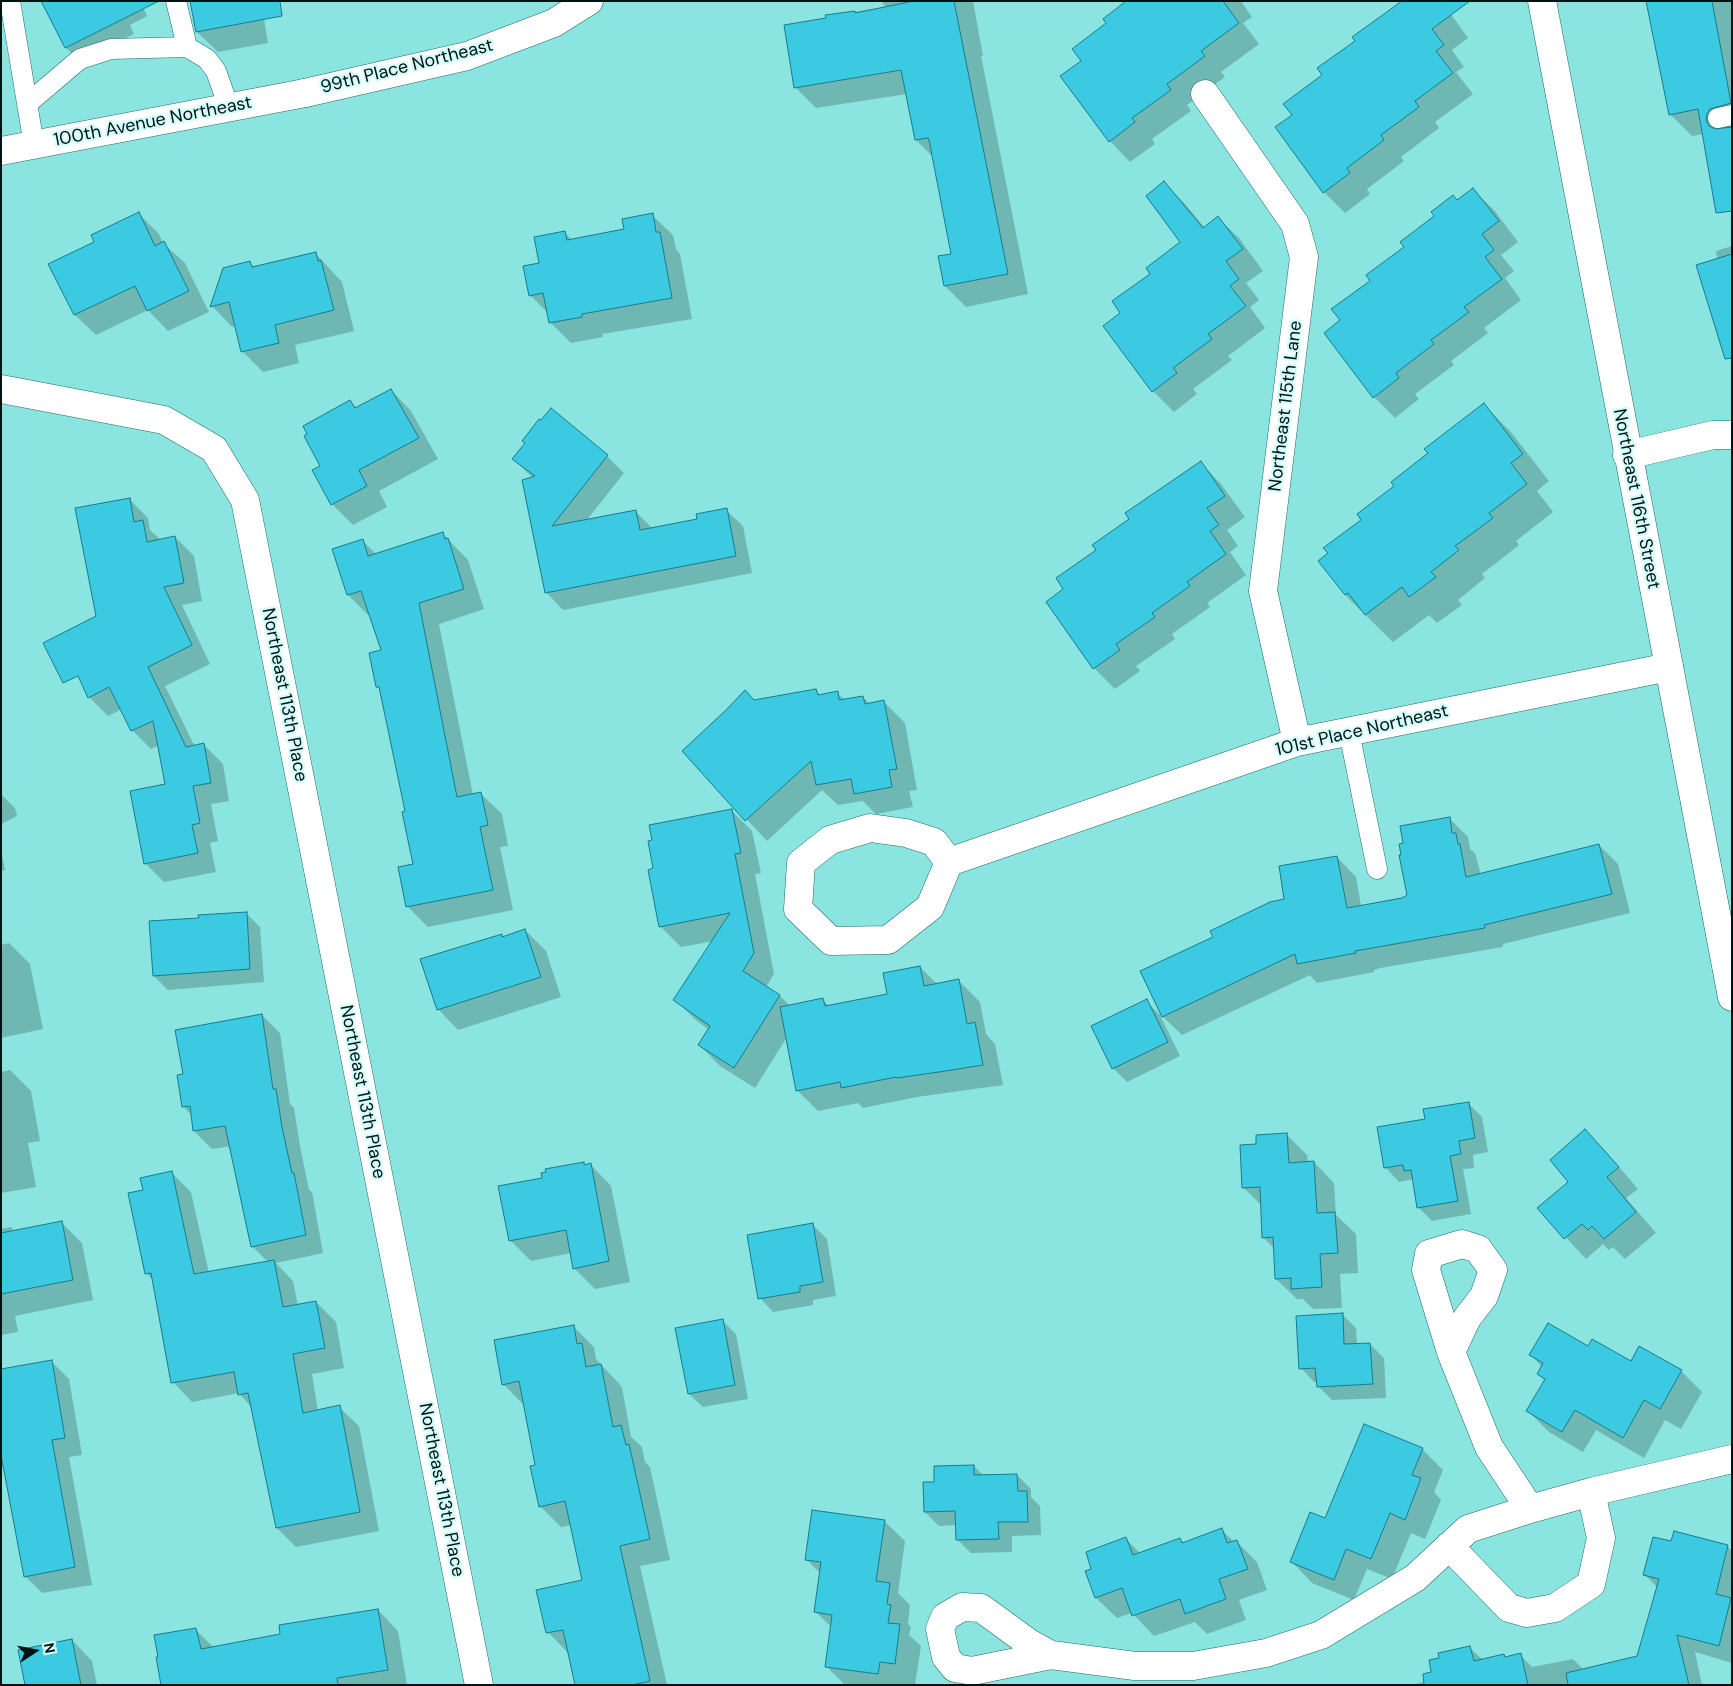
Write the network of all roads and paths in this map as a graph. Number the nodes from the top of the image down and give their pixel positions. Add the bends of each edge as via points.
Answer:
1 (10, 1) edge
2 (176, 1) edge
3 (589, 1) edge
4 (1542, 1) edge
5 (187, 47) junction
6 (305, 92) joint
7 (1205, 94) dead end
8 (27, 104) junction
9 (229, 108) junction
10 (34, 145) junction
11 (1, 151) edge
12 (1, 389) edge
13 (1732, 435) edge
14 (1627, 455) junction
15 (1669, 667) junction
16 (1348, 732) junction
17 (1297, 742) junction
18 (949, 862) junction
19 (1377, 869) dead end
20 (1732, 997) edge
21 (1452, 1352) dead end
22 (1732, 1459) edge
23 (1591, 1492) junction
24 (1530, 1509) junction
25 (1449, 1546) junction
26 (1050, 1655) dead end
27 (479, 1685) edge

1 - 8 lane
2 - 5 lane
3 - 6 street, 99th Place Northeast via 554,23 467,56
4 - 14 street, Northeast 116th Street
5 - 8 lane via 111,49 80,59
5 - 9 lane via 207,59 216,71
6 - 9 street, 100th Avenue Northeast
7 - 17 street, Northeast 115th Lane via 1296,224 1304,257 1263,591
8 - 10 lane
9 - 10 street, 100th Avenue Northeast
10 - 11 street, 100th Avenue Northeast
12 - 27 street, Northeast 113th Place via 164,420 214,449 245,500
13 - 14 street via 1713,435
14 - 15 street, Northeast 116th Street
15 - 16 street, 101st Place Northeast
15 - 20 street, Northeast 116th Street
16 - 17 street, 101st Place Northeast
16 - 19 lane
17 - 18 street, 101st Place Northeast
18 - 18 street via 934,842 906,833 870,828 830,840 801,863 798,909 831,941 888,940 930,906
21 - 24 street via 1489,1447
22 - 23 street
23 - 24 street
23 - 25 street via 1601,1538 1591,1584 1555,1608 1527,1613 1509,1608
24 - 25 street via 1468,1529
25 - 26 street via 1415,1578 1320,1635 1266,1653 1193,1666 1135,1666

